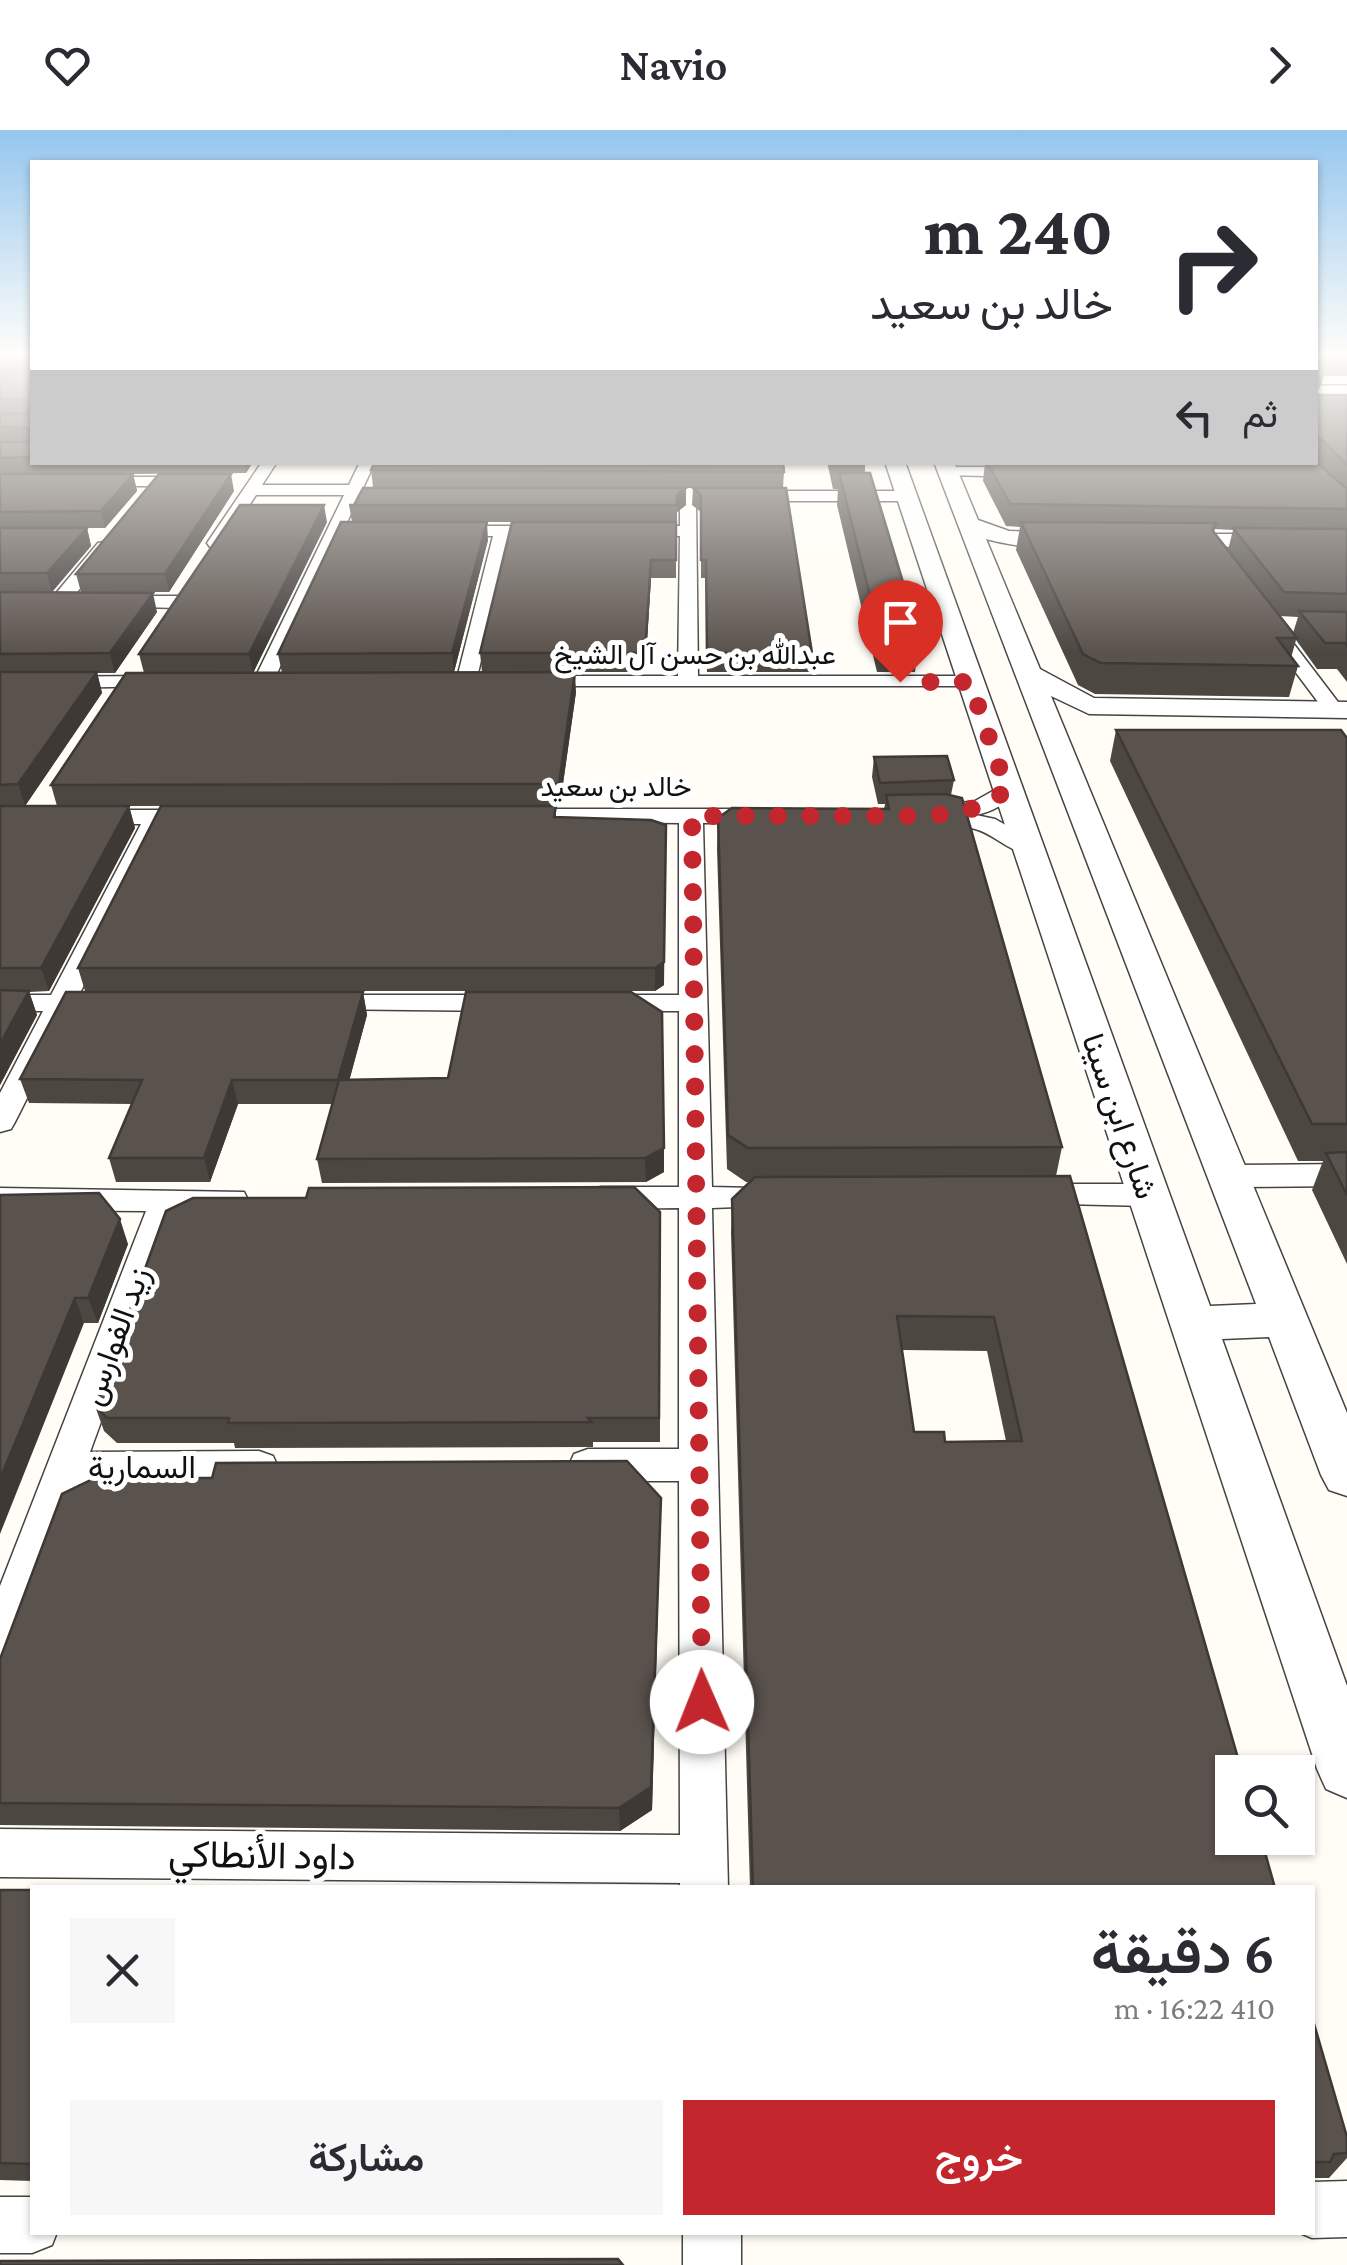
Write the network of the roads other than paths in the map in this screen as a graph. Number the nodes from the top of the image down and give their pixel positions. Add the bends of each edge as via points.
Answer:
1 (266, 465) edge
2 (367, 465) edge
3 (688, 465) edge
4 (946, 467) edge
5 (1045, 472) edge
6 (901, 479) edge
7 (78, 482) edge
8 (243, 484) junction
9 (360, 494) junction
10 (630, 496) edge
11 (689, 496) junction
12 (971, 525) junction
13 (429, 531) edge
14 (503, 531) junction
15 (577, 531) edge
16 (614, 531) edge
17 (688, 531) junction
18 (103, 537) edge
19 (1347, 541) edge
20 (1039, 548) junction
21 (1097, 548) edge
22 (209, 554) edge
23 (1347, 556) edge
24 (987, 573) junction
25 (1250, 598) edge
26 (177, 602) edge
27 (1031, 676) junction
28 (183, 682) edge
29 (262, 682) edge
30 (688, 682) junction
31 (970, 682) junction
32 (0, 683) edge
33 (1343, 718) edge
34 (1130, 722) junction
35 (1083, 745) junction
36 (1007, 790) junction
37 (493, 816) edge
38 (692, 816) junction
39 (784, 816) edge
40 (895, 816) edge
41 (932, 816) junction
42 (0, 817) edge
43 (156, 817) junction
44 (215, 817) edge
45 (1028, 847) junction
46 (60, 1003) junction
47 (139, 1003) edge
48 (298, 1003) edge
49 (536, 1003) edge
50 (575, 1003) edge
51 (0, 1004) edge
52 (694, 1004) junction
53 (0, 1122) edge
54 (1347, 1175) edge
55 (1230, 1176) junction
56 (1147, 1195) junction
57 (990, 1196) edge
58 (814, 1197) edge
59 (0, 1198) edge
60 (578, 1198) edge
61 (696, 1198) junction
62 (166, 1200) junction
63 (264, 1200) edge
64 (1288, 1320) junction
65 (1194, 1323) junction
66 (560, 1465) edge
67 (698, 1465) junction
68 (303, 1466) edge
69 (66, 1468) junction
70 (1347, 1475) edge
71 (0, 1641) edge
72 (1347, 1770) edge
73 (0, 1853) edge
74 (704, 1874) edge
75 (1347, 2208) edge
76 (1315, 2210) edge
77 (0, 2225) edge
78 (30, 2225) edge
79 (712, 2235) edge
80 (712, 2265) edge

1 - 8 street
2 - 9 street
3 - 11 street
4 - 5 street
4 - 12 street
6 - 11 street
6 - 31 street, شارع ابن سينا
7 - 8 street via 151,489
8 - 9 street
8 - 22 street
9 - 29 street
10 - 11 street
11 - 17 street
12 - 20 street
12 - 24 street
13 - 14 street
14 - 15 street
14 - 30 street, عبدالله بن حسن آل الشيخ via 475,682
16 - 17 street
17 - 30 street
18 - 26 street via 69,602
19 - 23 street via 1136,548
20 - 21 street
20 - 24 street via 996,562
24 - 27 street
25 - 33 street via 1280,626
27 - 34 street
27 - 35 street
28 - 32 street
30 - 31 street, عبدالله بن حسن آل الشيخ
31 - 36 street, شارع ابن سينا
33 - 34 street
34 - 35 street
35 - 55 street
36 - 41 street via 982,807
36 - 45 street, شارع ابن سينا
37 - 38 street, خالد بن سعيد
38 - 39 street, خالد بن سعيد
38 - 52 street
40 - 41 street
41 - 45 street via 987,824
42 - 43 street via 39,810
43 - 44 street
43 - 46 street
45 - 56 street, شارع ابن سينا
46 - 47 street
46 - 51 street
46 - 53 street
48 - 49 street
50 - 52 street
52 - 61 street
54 - 55 street
55 - 64 street
56 - 57 street
56 - 65 street, شارع ابن سينا
58 - 61 street
59 - 62 street
60 - 61 street
61 - 67 street
62 - 63 street
62 - 69 street, زيد الفوارس
64 - 65 street
64 - 70 street
65 - 72 street, شارع ابن سينا
66 - 67 street
67 - 74 street
68 - 69 street, السمارية
69 - 71 street, زيد الفوارس
73 - 74 street, داود الأنطاكي
75 - 76 street
77 - 78 street
79 - 80 street

